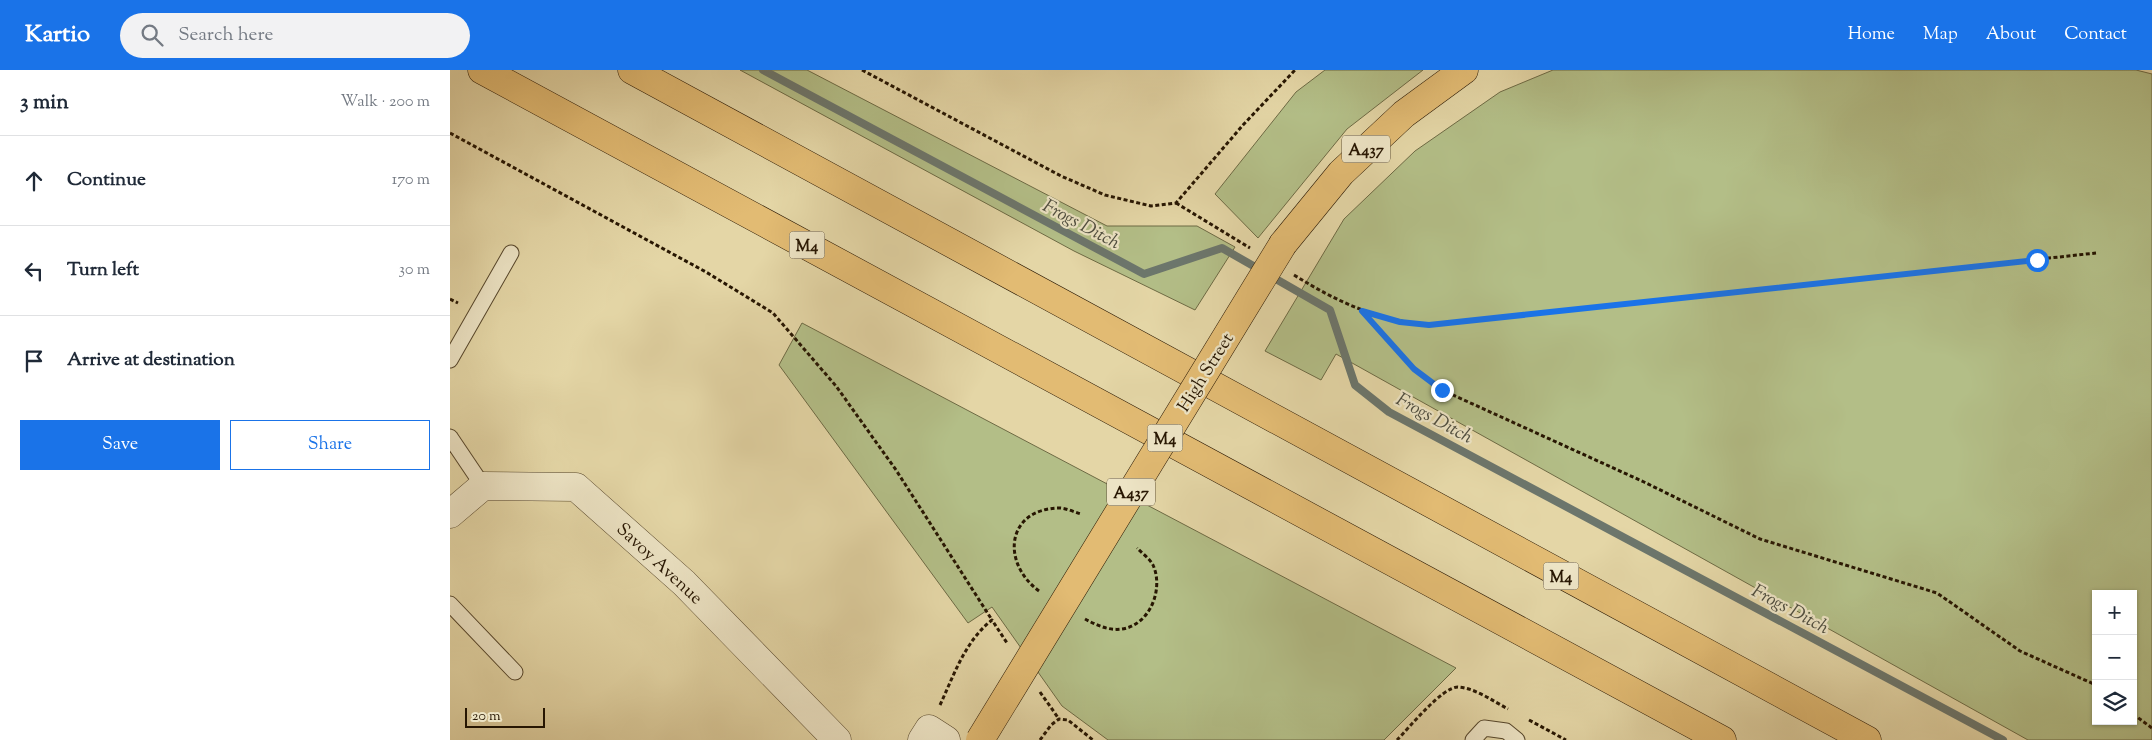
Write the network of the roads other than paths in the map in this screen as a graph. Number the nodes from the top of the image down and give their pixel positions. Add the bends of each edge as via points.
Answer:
1 (482, 70) edge
2 (632, 70) edge
3 (1464, 70) edge
4 (511, 253) dead end
5 (450, 360) edge
6 (450, 437) edge
7 (483, 486) junction
8 (450, 514) edge
9 (450, 604) edge
10 (515, 672) dead end
11 (836, 740) edge
12 (980, 740) edge
13 (1473, 740) edge
14 (1517, 740) edge
15 (1722, 740) edge
16 (1867, 740) edge

1 - 15 main road, M4
2 - 16 main road, M4
3 - 12 main road, High Street / A437, bridge via 1404,114 1341,172 1284,244
4 - 5 lane
6 - 7 lane
7 - 8 street
7 - 11 street, Savoy Avenue via 576,487 684,583
9 - 10 lane
13 - 14 lane via 1484,728 1506,731

